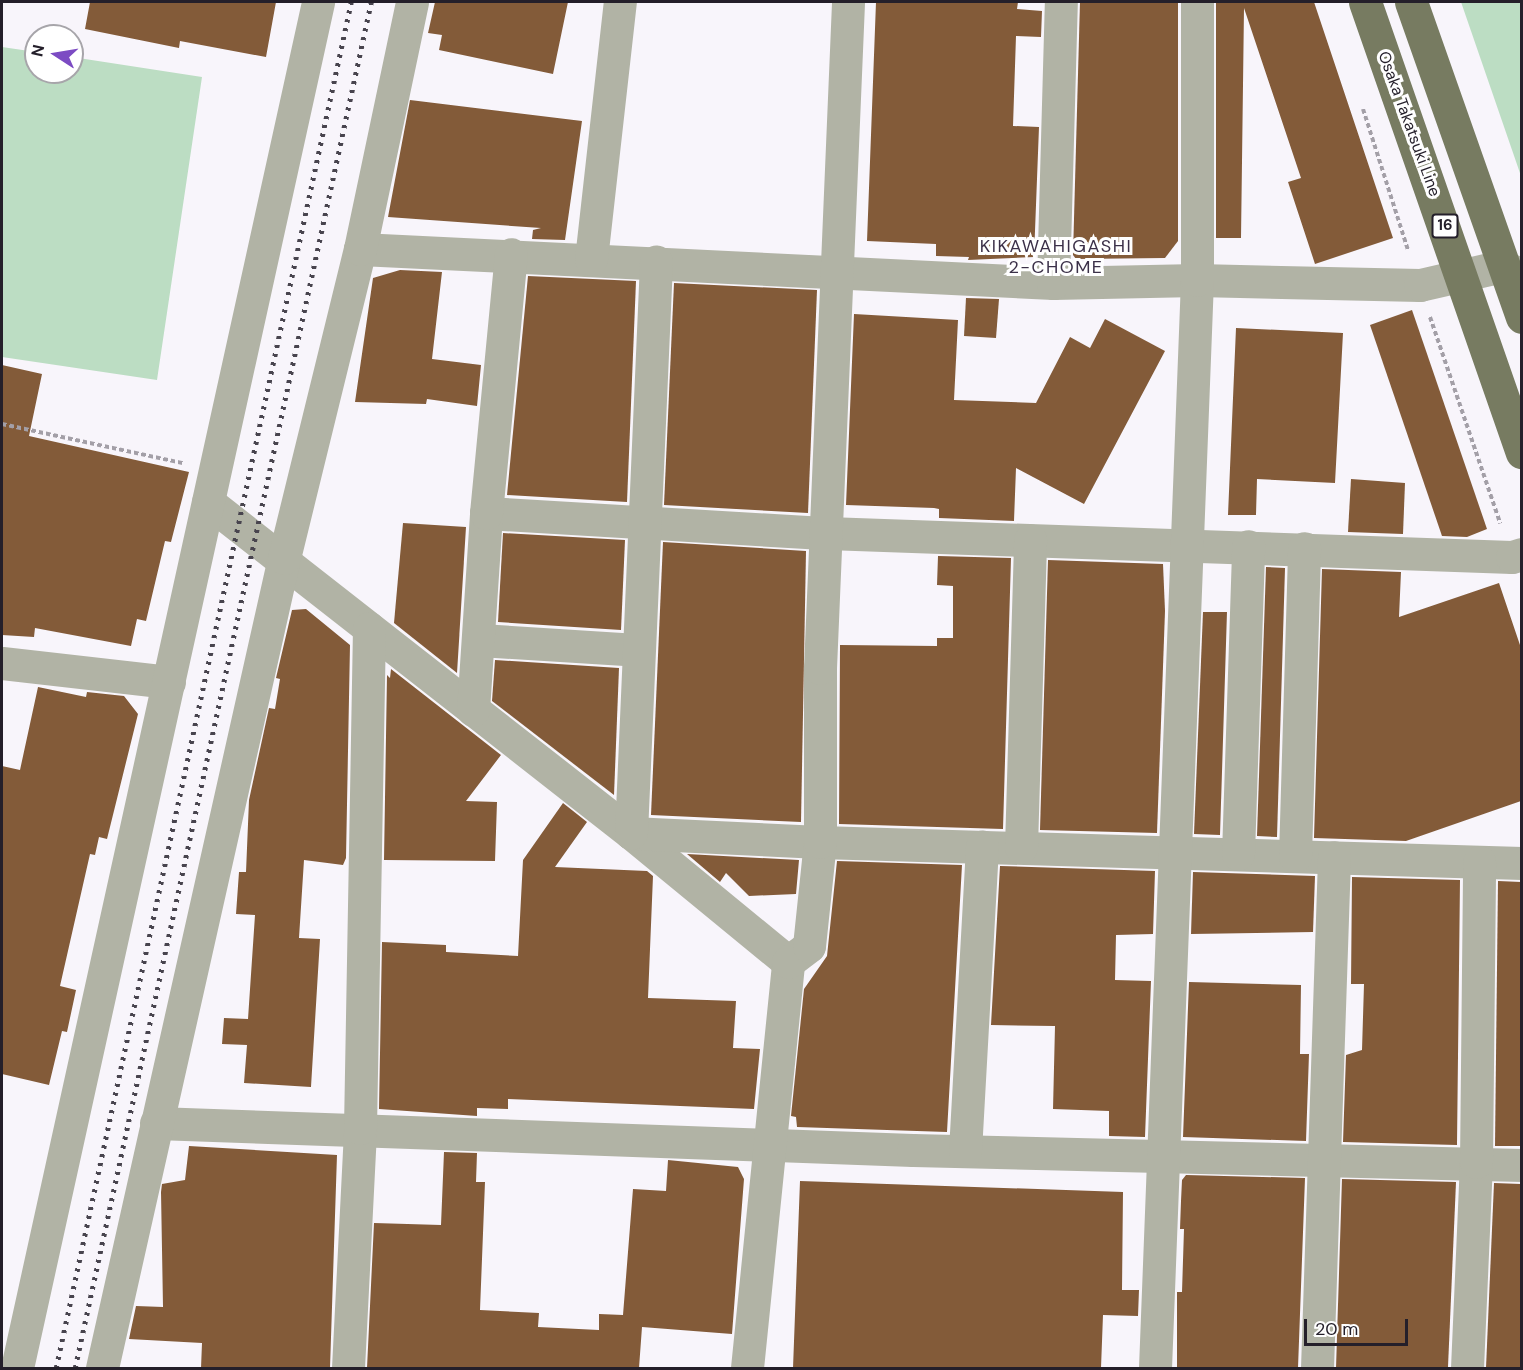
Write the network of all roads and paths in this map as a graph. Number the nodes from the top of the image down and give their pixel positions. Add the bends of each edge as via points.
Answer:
1 (318, 2) edge
2 (412, 2) edge
3 (620, 2) edge
4 (848, 2) edge
5 (1061, 2) edge
6 (1197, 2) edge
7 (1365, 2) edge
8 (1411, 2) edge
9 (360, 249) junction
10 (511, 254) junction
11 (591, 259) junction
12 (656, 262) junction
13 (837, 270) junction
14 (1512, 270) edge
15 (1460, 277) junction
16 (1197, 280) junction
17 (1053, 283) junction
18 (1521, 317) edge
19 (2, 424) edge
20 (1521, 452) edge
21 (216, 470) junction
22 (208, 502) junction
23 (486, 513) junction
24 (647, 520) junction
25 (827, 533) junction
26 (1030, 540) junction
27 (1184, 545) junction
28 (1248, 546) junction
29 (1304, 548) junction
30 (1521, 554) edge
31 (284, 558) junction
32 (369, 628) junction
33 (480, 640) junction
34 (637, 650) junction
35 (2, 663) edge
36 (169, 682) junction
37 (473, 710) junction
38 (631, 833) junction
39 (820, 842) junction
40 (982, 846) junction
41 (1021, 847) junction
42 (1173, 852) junction
43 (1239, 854) junction
44 (1295, 856) junction
45 (1334, 857) junction
46 (1479, 862) junction
47 (1521, 863) edge
48 (788, 962) junction
49 (156, 1123) junction
50 (360, 1128) junction
51 (771, 1146) junction
52 (966, 1151) junction
53 (1161, 1154) junction
54 (1325, 1159) junction
55 (1476, 1162) junction
56 (1521, 1165) edge
57 (17, 1368) edge
58 (102, 1368) edge
59 (348, 1368) edge
60 (747, 1368) edge
61 (1155, 1368) edge
62 (1317, 1368) edge
63 (1467, 1368) edge

1 - 21 street
2 - 9 street
3 - 11 street
4 - 13 street
5 - 17 street
6 - 16 street
7 - 15 main road, Osaka Takatsuki Line / 16
8 - 14 main road
9 - 10 street
9 - 31 street
10 - 11 street
10 - 23 street
11 - 12 street
12 - 13 street
12 - 24 street
13 - 17 street
13 - 25 street
14 - 15 street
14 - 18 main road
15 - 16 street via 1420,285
15 - 20 main road, Osaka Takatsuki Line / 16
16 - 17 street
16 - 27 street
19 - 21 path
21 - 22 street
22 - 31 street
22 - 36 street
23 - 24 street
23 - 33 street
24 - 25 street
24 - 34 street
25 - 26 street
25 - 39 street via 820,668
26 - 27 street
26 - 41 street
27 - 28 street
27 - 42 street
28 - 29 street
28 - 43 street
29 - 30 street via 1512,557
29 - 44 street
31 - 32 street
31 - 49 street
32 - 37 street
32 - 50 street
33 - 34 street
33 - 37 street
34 - 38 street
35 - 36 street
36 - 57 street
37 - 38 street
38 - 39 street
38 - 48 street
39 - 40 street
39 - 48 street via 809,946
40 - 41 street
40 - 52 street
41 - 42 street
42 - 43 street
42 - 53 street
43 - 44 street
44 - 45 street
45 - 46 street
45 - 54 street
46 - 47 street
46 - 55 street
48 - 51 street
49 - 50 street
49 - 58 street
50 - 51 street
50 - 59 street
51 - 52 street
51 - 60 street
52 - 53 street
53 - 54 street
53 - 61 street
54 - 55 street
54 - 62 street
55 - 56 street
55 - 63 street

